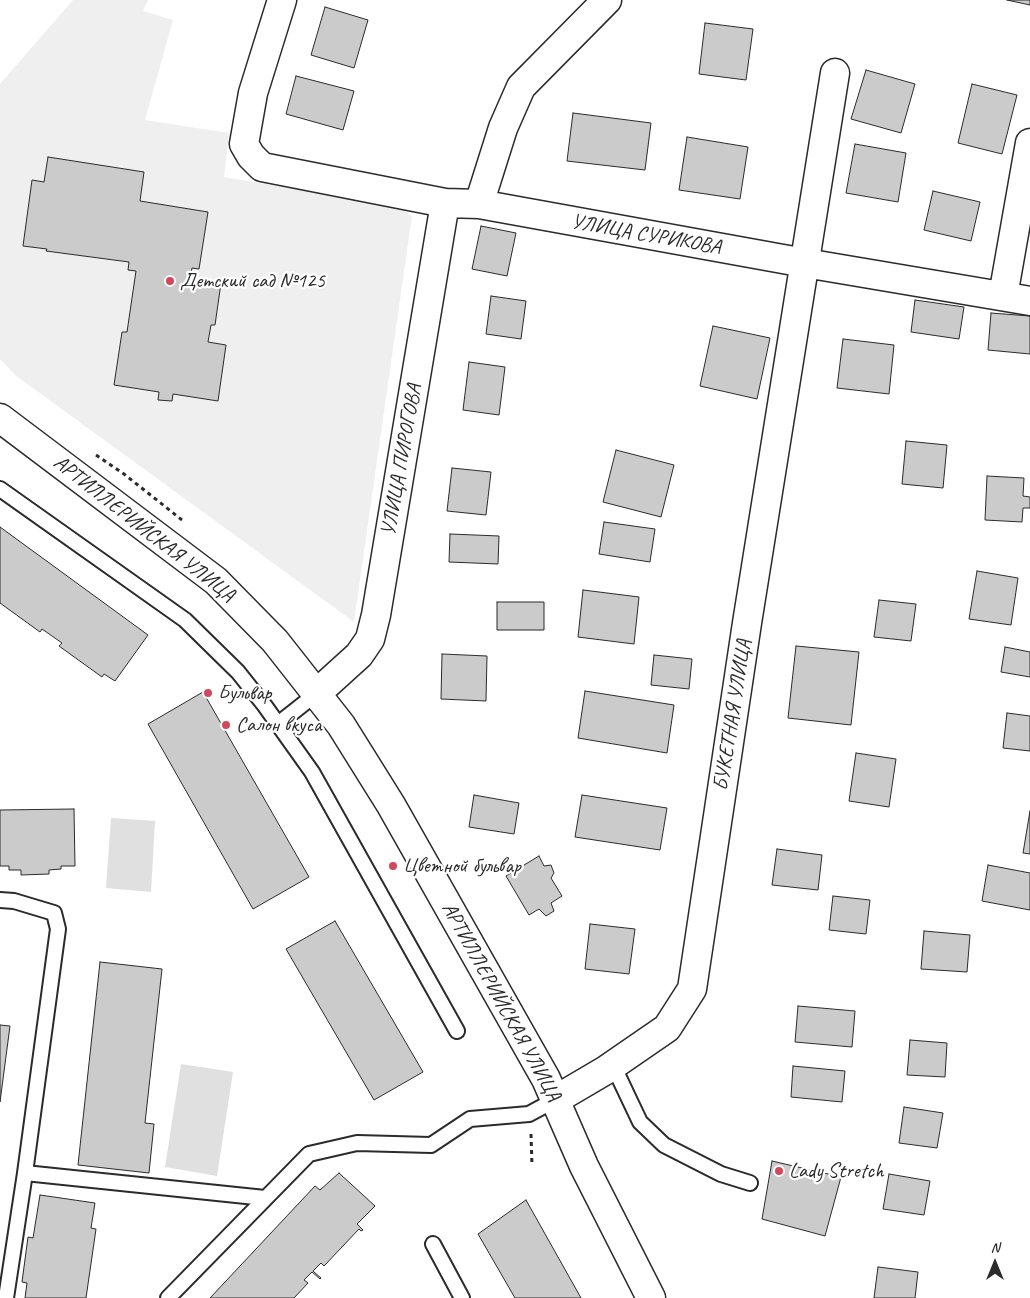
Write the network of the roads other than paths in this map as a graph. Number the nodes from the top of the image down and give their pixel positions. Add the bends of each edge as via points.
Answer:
1 (282, 0) edge
2 (608, 0) edge
3 (835, 73) dead end
4 (1030, 143) edge
5 (445, 203) junction
6 (479, 204) junction
7 (805, 264) junction
8 (1003, 296) junction
9 (1030, 301) edge
10 (0, 418) edge
11 (0, 489) edge
12 (316, 694) junction
13 (278, 724) junction
14 (0, 900) edge
15 (457, 1030) dead end
16 (613, 1065) junction
17 (555, 1100) junction
18 (25, 1173) junction
19 (750, 1183) dead end
20 (265, 1198) junction
21 (433, 1244) dead end
22 (6, 1298) edge
23 (168, 1298) edge
24 (462, 1298) edge
25 (651, 1298) edge

1 - 5 street, УЛИЦА СУРИКОВА via 253,93 244,144 251,156 262,167
2 - 6 street via 521,87 502,128
3 - 7 street, БУКЕТНАЯ УЛИЦА
4 - 8 street
5 - 6 street, УЛИЦА СУРИКОВА
5 - 12 street, УЛИЦА ПИРОГОВА via 370,639 359,655
6 - 7 street, УЛИЦА СУРИКОВА
7 - 8 street, УЛИЦА СУРИКОВА
7 - 16 street, БУКЕТНАЯ УЛИЦА via 692,988 667,1028
8 - 9 street, УЛИЦА СУРИКОВА
10 - 12 street, АРТИЛЛЕРИЙСКАЯ УЛИЦА via 216,580 275,641
11 - 13 lane via 185,620 238,672
12 - 13 lane
12 - 17 street, АРТИЛЛЕРИЙСКАЯ УЛИЦА via 341,725 391,805
13 - 15 lane via 312,772
14 - 18 lane via 54,913 58,929
16 - 17 street, БУКЕТНАЯ УЛИЦА
16 - 19 lane via 640,1122 664,1145 721,1174
17 - 20 lane via 530,1114 470,1119 431,1145 357,1143 308,1154
17 - 25 street, АРТИЛЛЕРИЙСКАЯ УЛИЦА via 584,1166
18 - 20 lane
18 - 22 lane
20 - 23 lane
21 - 24 lane

